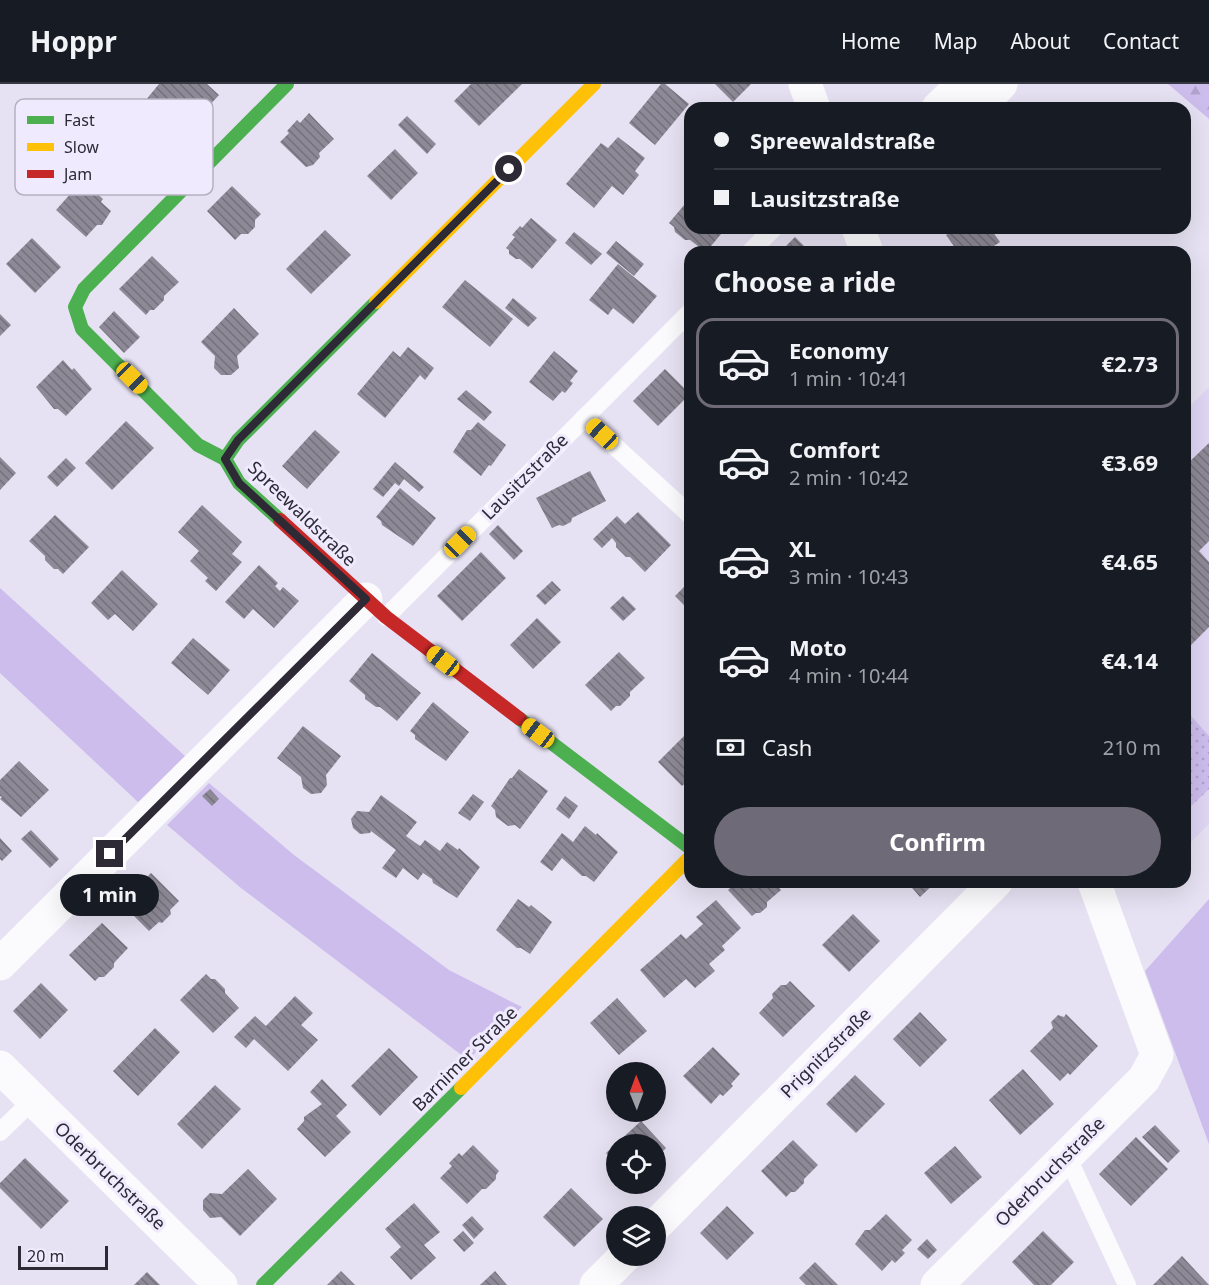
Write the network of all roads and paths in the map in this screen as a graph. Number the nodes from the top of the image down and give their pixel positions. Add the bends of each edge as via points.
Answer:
1 (287, 84) edge
2 (594, 84) edge
3 (805, 84) edge
4 (963, 84) edge
5 (1001, 84) edge
6 (812, 102) edge
7 (944, 102) edge
8 (983, 102) edge
9 (213, 159) edge
10 (177, 195) edge
11 (768, 234) edge
12 (756, 246) edge
13 (684, 318) edge
14 (584, 418) junction
15 (225, 459) junction
16 (684, 510) edge
17 (376, 608) junction
18 (684, 843) edge
19 (684, 863) edge
20 (990, 888) edge
21 (1096, 888) edge
22 (0, 964) edge
23 (0, 1067) edge
24 (33, 1100) junction
25 (0, 1132) edge
26 (1063, 1159) junction
27 (666, 1215) edge
28 (615, 1266) edge
29 (221, 1285) edge
30 (263, 1285) edge
31 (597, 1285) edge
32 (937, 1285) edge
33 (1127, 1285) edge

1 - 9 street
2 - 15 street, Spreewaldstraße via 238,440
3 - 6 street
4 - 7 street
5 - 8 street
10 - 15 street via 84,289 75,307 82,329 198,445
11 - 12 lane
13 - 14 lane, Lausitzstraße
14 - 16 lane
14 - 17 lane, Lausitzstraße
15 - 17 street, Spreewaldstraße via 239,483
17 - 18 street, Spreewaldstraße
17 - 22 street, Lausitzstraße
19 - 30 street, Barnimer Straße
20 - 27 street, Prignitzstraße
21 - 26 street, Oderbruchstraße via 1157,1055 1144,1079
23 - 24 street, Oderbruchstraße
24 - 25 lane
24 - 29 street, Oderbruchstraße
26 - 32 street, Oderbruchstraße
26 - 33 lane via 1074,1171
28 - 31 street

